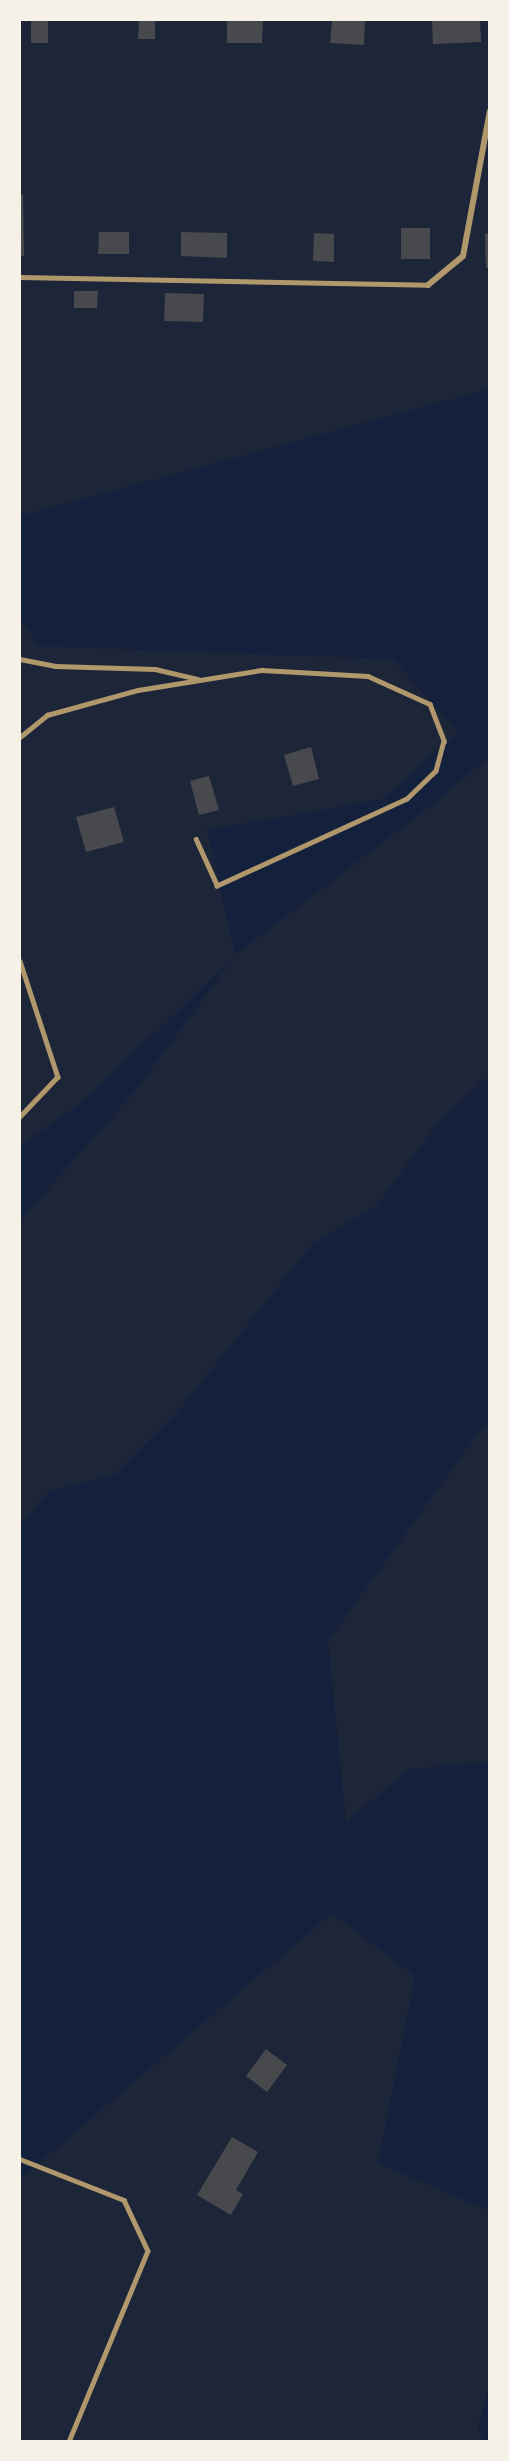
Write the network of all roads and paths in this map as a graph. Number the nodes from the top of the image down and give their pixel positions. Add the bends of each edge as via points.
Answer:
1 (489, 111) edge
2 (20, 277) edge
3 (428, 285) joint
4 (20, 659) edge
5 (200, 680) junction
6 (20, 737) edge
7 (196, 840) dead end
8 (20, 961) edge
9 (20, 1117) edge
10 (20, 2159) edge
11 (69, 2442) edge

1 - 3 street via 463,256
2 - 3 lane
4 - 5 lane via 56,666 155,669
5 - 6 lane via 138,690 47,715
5 - 7 lane via 262,670 368,676 430,704 444,741 436,771 407,799 217,886
8 - 9 lane via 58,1077
10 - 11 lane via 124,2200 148,2251

